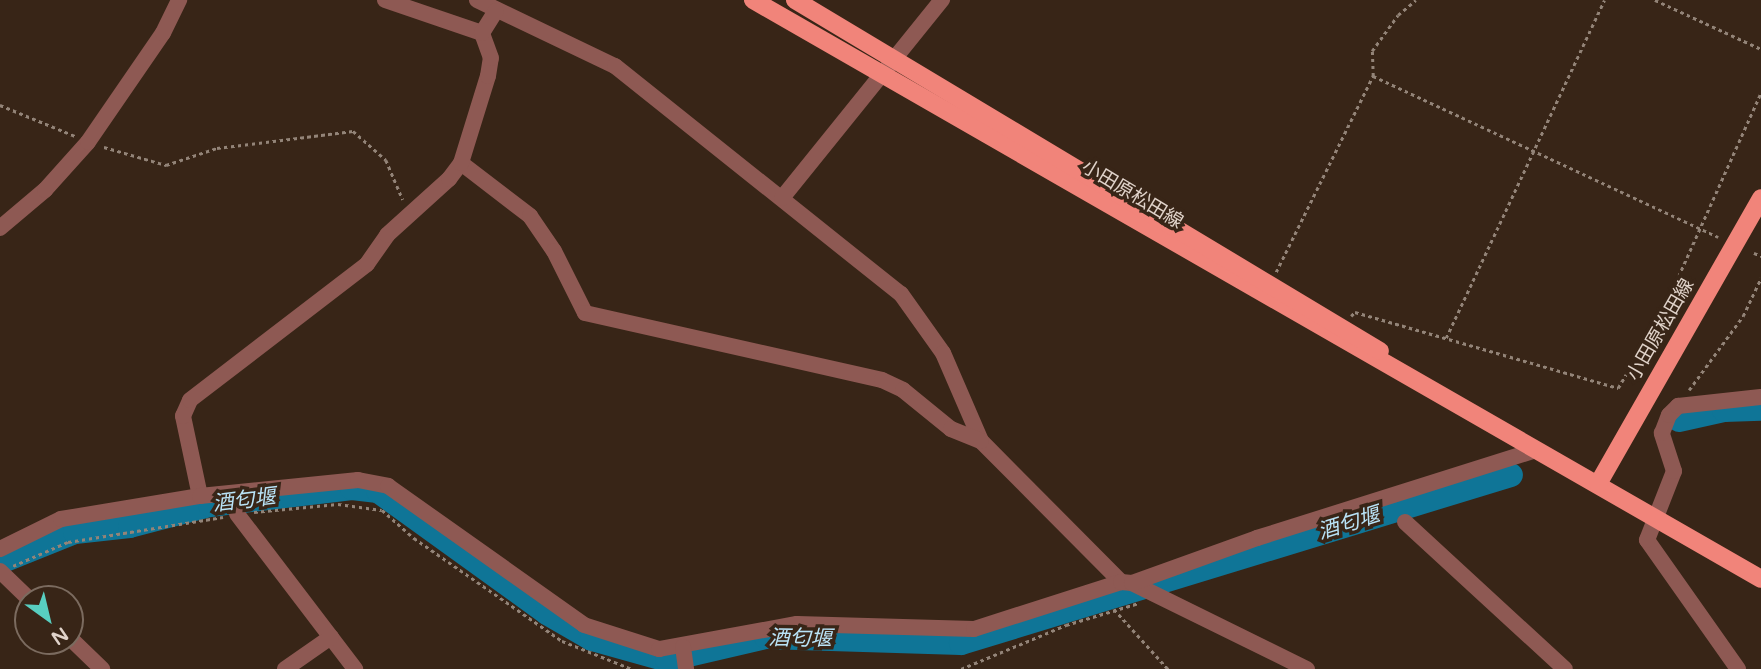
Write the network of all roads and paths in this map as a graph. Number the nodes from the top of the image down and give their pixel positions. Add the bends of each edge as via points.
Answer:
1 (179, 0) edge
2 (385, 0) edge
3 (477, 0) edge
4 (753, 0) edge
5 (796, 0) edge
6 (942, 0) edge
7 (1416, 0) edge
8 (1604, 0) edge
9 (1655, 0) edge
10 (496, 11) junction
11 (482, 33) junction
12 (1761, 49) edge
13 (889, 66) junction
14 (1373, 76) junction
15 (1761, 93) edge
16 (0, 105) edge
17 (88, 142) junction
18 (1534, 150) junction
19 (461, 163) junction
20 (782, 198) junction
21 (1761, 198) edge
22 (408, 213) junction
23 (0, 228) edge
24 (1699, 228) junction
25 (1717, 237) dead end
26 (1754, 253) dead end
27 (1761, 256) edge
28 (1761, 278) edge
29 (1271, 283) junction
30 (1342, 326) junction
31 (1446, 338) junction
32 (1761, 397) edge
33 (1678, 406) junction
34 (1490, 425) junction
35 (981, 441) junction
36 (1536, 450) junction
37 (1598, 484) junction
38 (200, 496) junction
39 (237, 514) junction
40 (1654, 517) junction
41 (1405, 522) dead end
42 (0, 549) edge
43 (0, 571) edge
44 (1761, 579) edge
45 (1127, 583) junction
46 (14, 585) edge
47 (1163, 598) junction
48 (1114, 609) junction
49 (331, 638) junction
50 (683, 647) junction
51 (84, 652) edge
52 (102, 669) edge
53 (285, 669) edge
54 (355, 669) edge
55 (632, 669) edge
56 (687, 669) edge
57 (961, 669) edge
58 (1168, 669) edge
59 (1307, 669) edge
60 (1565, 669) edge
61 (1738, 669) edge

1 - 17 street via 163,33
2 - 11 street
3 - 10 street
4 - 13 main road, 小田原松田線
5 - 13 main road, 小田原松田線
6 - 13 street
7 - 14 path via 1398,15 1372,51
8 - 18 path
9 - 12 path
10 - 11 street
10 - 20 street via 615,66
11 - 19 street via 491,58
13 - 20 street
13 - 29 main road, 小田原松田線
13 - 34 main road, 小田原松田線
14 - 18 path
14 - 29 path
15 - 24 path
16 - 17 path
17 - 22 path via 166,165 217,148 353,131 386,160
17 - 23 street via 45,190
18 - 24 path
18 - 31 path
19 - 22 street
19 - 35 street via 530,216 554,251 585,313 882,380 903,390 951,429
20 - 35 street via 901,294 924,321
21 - 37 main road, 小田原松田線
22 - 38 street via 367,264 190,400 183,416
24 - 25 path
24 - 31 path via 1661,315 1618,388
26 - 27 path
28 - 33 path via 1743,316
29 - 30 main road, 小田原松田線
30 - 31 path via 1355,312
30 - 34 main road, 小田原松田線
32 - 33 street
33 - 40 street via 1662,433 1674,471 1670,491
34 - 36 main road, 小田原松田線
35 - 45 street
36 - 37 main road, 小田原松田線
36 - 45 street
37 - 40 main road, 小田原松田線
38 - 42 street via 61,519
38 - 50 street via 338,480 373,481 388,486 583,625 638,644
39 - 43 path via 68,542
39 - 49 street
39 - 55 path via 338,504 383,510 414,538 562,641
40 - 44 main road, 小田原松田線
40 - 61 street via 1647,540
41 - 60 street
43 - 46 street
45 - 47 street
45 - 50 street via 974,629 797,624
47 - 48 path
47 - 59 street
48 - 57 path
48 - 58 path
49 - 53 street
49 - 54 street
50 - 56 street
51 - 52 street

